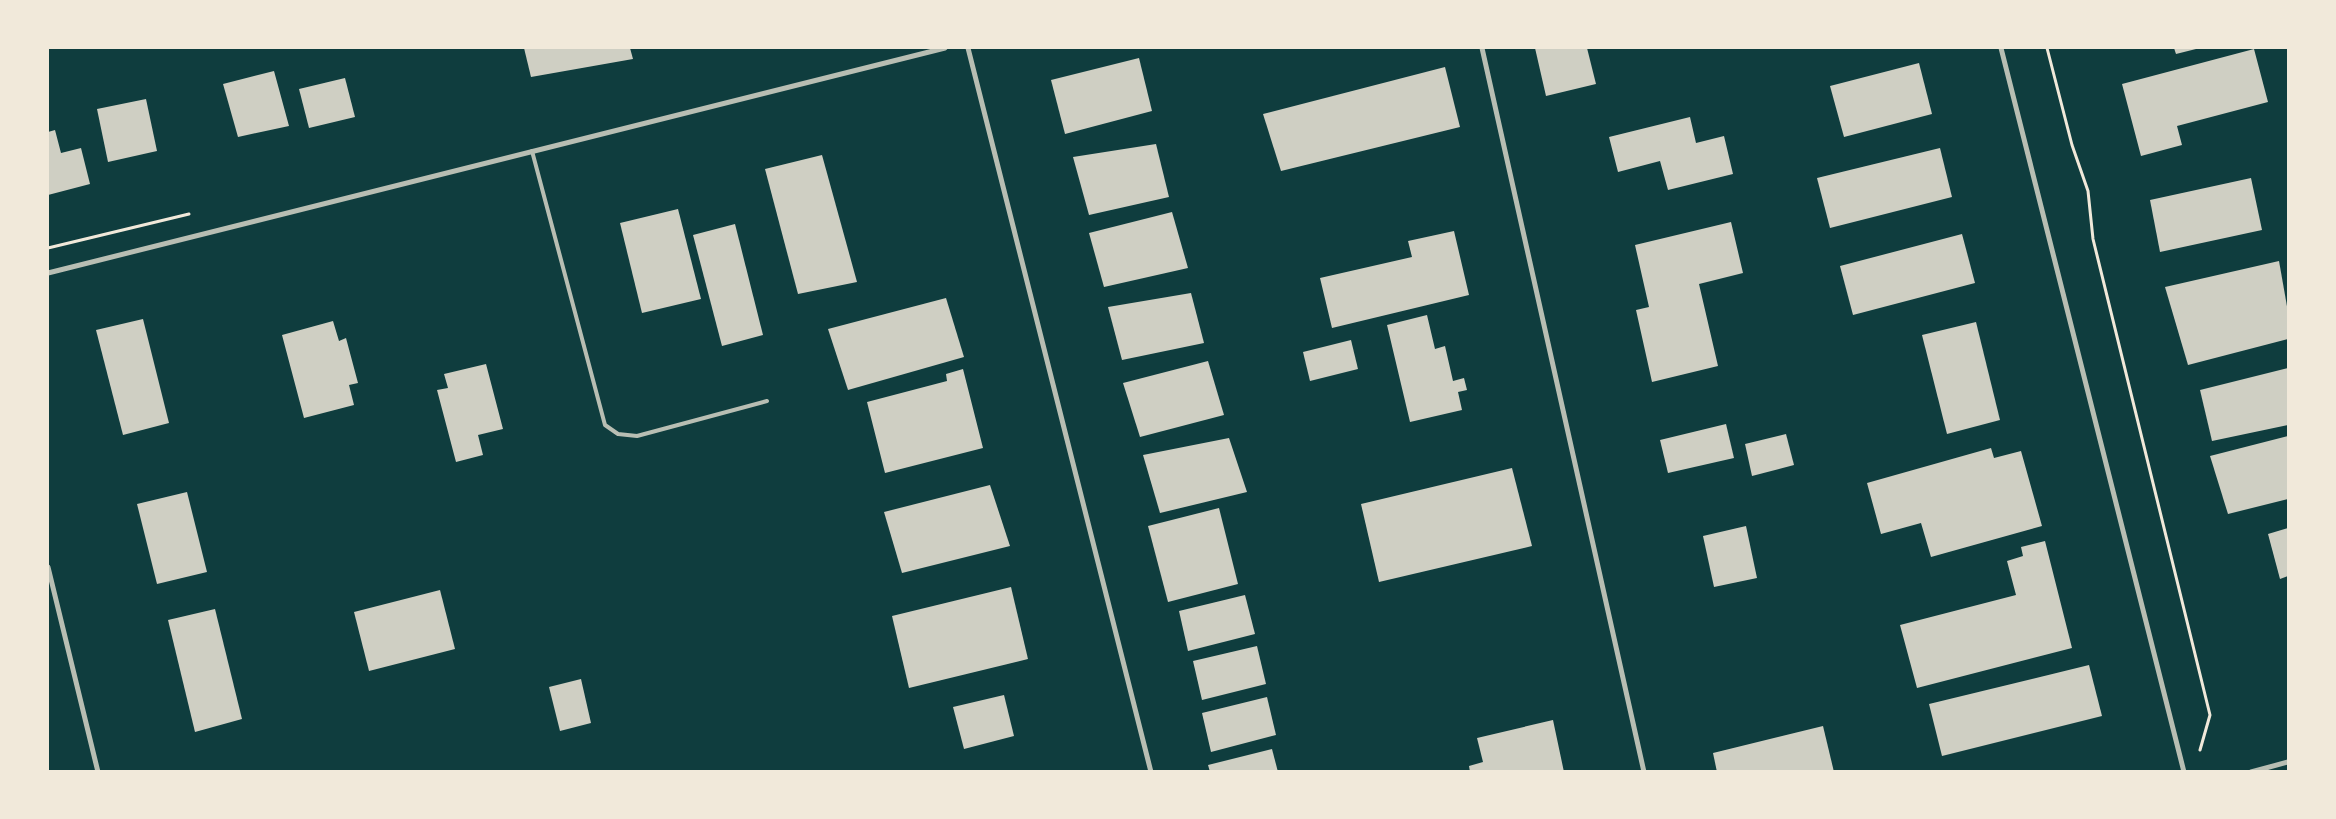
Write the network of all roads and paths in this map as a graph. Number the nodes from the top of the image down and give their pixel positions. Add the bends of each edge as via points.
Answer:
1 (945, 48) edge
2 (968, 48) edge
3 (1482, 48) edge
4 (2001, 48) edge
5 (2047, 48) edge
6 (532, 151) junction
7 (48, 273) edge
8 (767, 401) dead end
9 (48, 566) edge
10 (2199, 753) dead end
11 (2288, 762) edge
12 (98, 772) edge
13 (1151, 772) edge
14 (1644, 772) edge
15 (2184, 772) edge
16 (2251, 772) edge

1 - 6 street
2 - 13 street
3 - 14 street
4 - 15 street
5 - 10 path via 2072,146 2088,191 2094,239 2210,716
6 - 7 street
6 - 8 lane via 605,425 618,434 637,436
9 - 12 street
11 - 16 street

